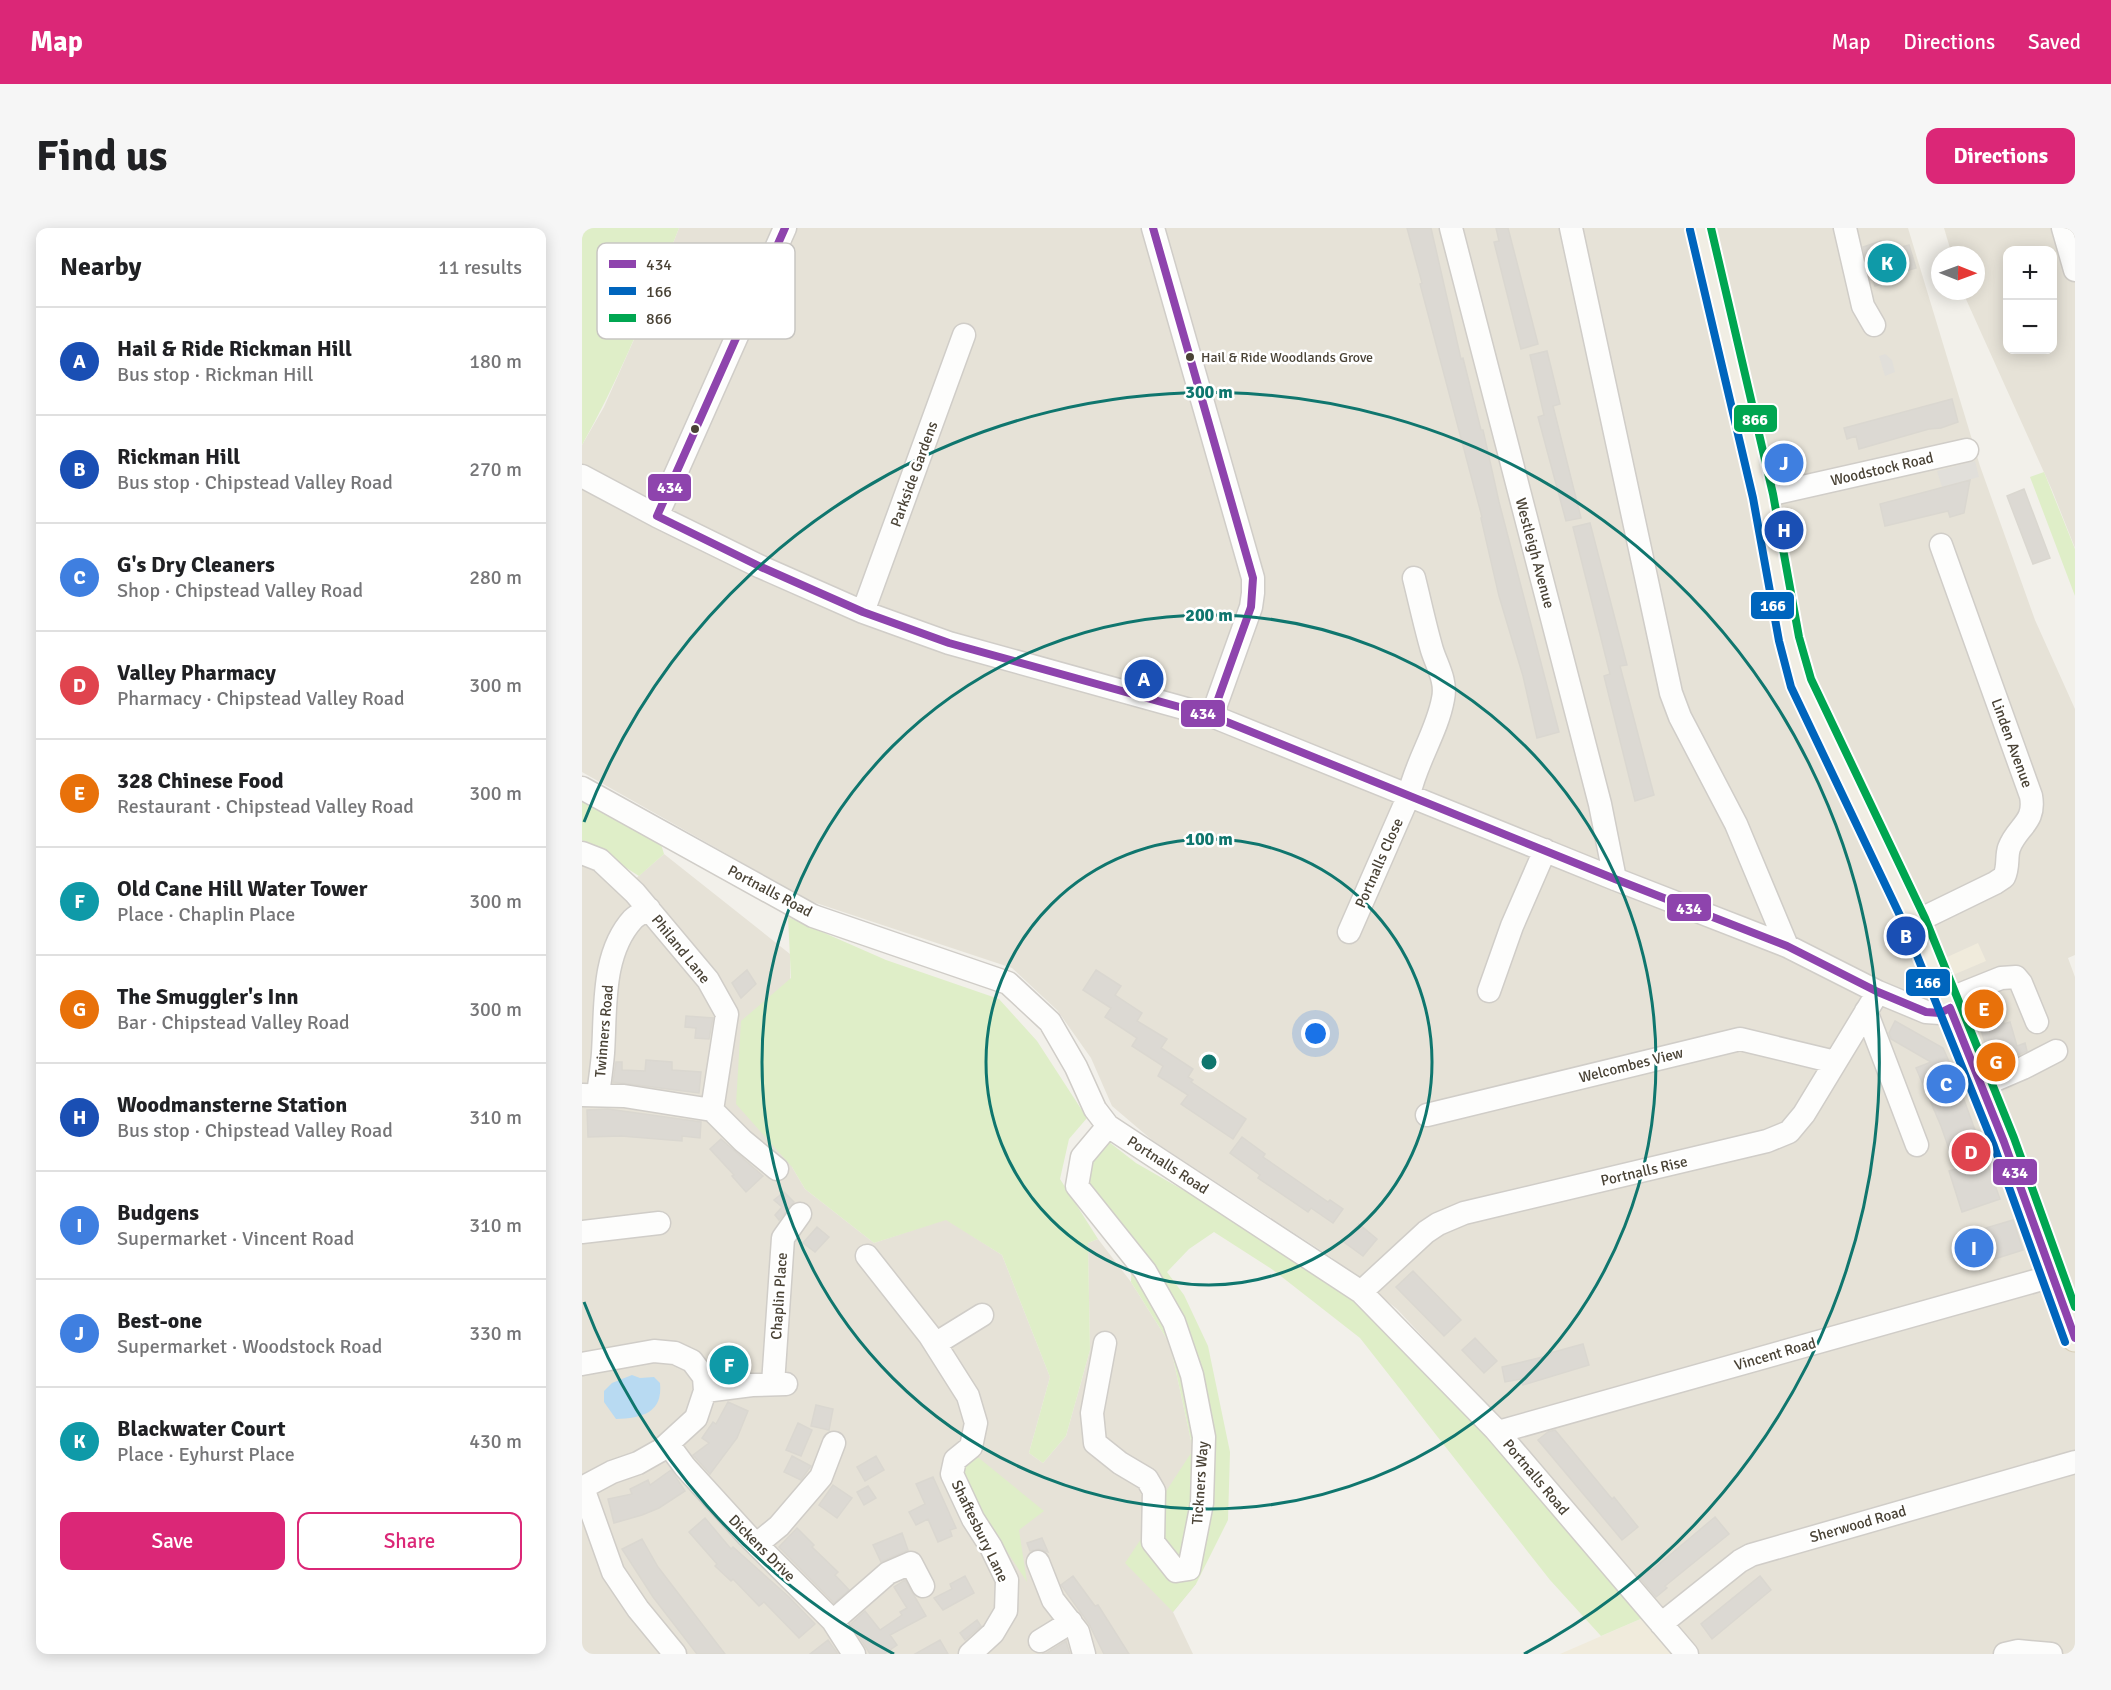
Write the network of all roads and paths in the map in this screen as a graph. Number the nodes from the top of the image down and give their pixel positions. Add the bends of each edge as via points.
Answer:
1 (785, 228) edge
2 (1154, 228) edge
3 (1451, 228) edge
4 (1571, 228) edge
5 (1700, 228) edge
6 (1845, 228) edge
7 (2063, 228) edge
8 (778, 243) edge
9 (2075, 270) edge
10 (1874, 325) dead end
11 (964, 335) dead end
12 (736, 339) edge
13 (1967, 450) dead end
14 (582, 476) edge
15 (1763, 496) junction
16 (657, 516) junction
17 (1941, 545) dead end
18 (1414, 578) dead end
19 (863, 612) junction
20 (1212, 716) junction
21 (582, 788) edge
22 (1409, 795) junction
23 (1545, 850) junction
24 (582, 853) edge
25 (1615, 879) junction
26 (648, 909) junction
27 (1915, 922) junction
28 (1349, 932) dead end
29 (1787, 946) junction
30 (1489, 991) dead end
31 (1872, 1001) junction
32 (1948, 1004) junction
33 (2037, 1022) dead end
34 (2056, 1051) dead end
35 (1835, 1062) junction
36 (1981, 1086) junction
37 (590, 1095) edge
38 (712, 1110) junction
39 (1428, 1115) dead end
40 (1108, 1126) junction
41 (1917, 1145) dead end
42 (777, 1169) dead end
43 (801, 1214) dead end
44 (659, 1223) dead end
45 (582, 1232) edge
46 (867, 1256) dead end
47 (2053, 1276) junction
48 (1360, 1292) junction
49 (982, 1315) dead end
50 (2075, 1338) edge
51 (1105, 1343) dead end
52 (935, 1344) junction
53 (584, 1358) edge
54 (705, 1391) junction
55 (1498, 1432) junction
56 (834, 1443) dead end
57 (668, 1444) junction
58 (2075, 1462) edge
59 (583, 1488) edge
60 (757, 1544) junction
61 (1038, 1562) dead end
62 (923, 1586) dead end
63 (833, 1621) junction
64 (1071, 1622) junction
65 (1661, 1624) junction
66 (1040, 1641) dead end
67 (1681, 1652) edge
68 (675, 1654) edge
69 (854, 1654) edge
70 (970, 1654) edge
71 (1084, 1654) edge
72 (2005, 1654) edge
73 (2051, 1654) edge

1 - 8 street
2 - 20 street via 1253,578 1251,607
3 - 25 street, Westleigh Avenue via 1600,804
4 - 29 street via 1671,693 1737,824
5 - 15 main road
6 - 10 street via 1863,306
7 - 9 street
11 - 19 street, Parkside Gardens
12 - 16 street
13 - 15 street, Woodstock Road
14 - 16 street
15 - 27 main road via 1789,639 1808,703
16 - 19 street
17 - 27 street, Linden Avenue via 2033,805 2028,822 2009,849 2004,876
18 - 22 street, Portnalls Close via 1444,686 1439,716
19 - 20 street via 949,643
20 - 22 street
21 - 40 street, Portnalls Road via 813,915 1008,983 1050,1022 1095,1109
22 - 23 street
22 - 28 street, Portnalls Close
23 - 25 street
23 - 30 street
24 - 26 street, Philand Lane via 600,860
25 - 29 street
26 - 37 street, Twinners Road via 634,918 620,938 612,963 604,1000 603,1053
26 - 38 street, Philand Lane via 708,980 727,1014
27 - 32 main road
29 - 31 street
31 - 32 street via 1940,1013
31 - 35 street, Portnalls Rise
31 - 41 street
32 - 33 street via 2001,978 2016,976
32 - 36 main road
34 - 36 street
35 - 39 street, Welcombes View via 1740,1039
35 - 48 street, Portnalls Rise via 1797,1124 1778,1138 1464,1213 1426,1232
36 - 47 main road
37 - 38 street
38 - 42 street
40 - 48 street, Portnalls Road
40 - 51 street, Tickners Way via 1082,1157 1077,1186 1145,1271 1174,1322 1192,1375 1204,1437 1202,1503 1189,1569 1176,1571 1153,1542 1154,1491 1147,1479 1095,1443 1092,1413
43 - 54 street, Chaplin Place via 783,1238 780,1384
44 - 45 street
46 - 52 street, Shaftesbury Lane
47 - 50 main road
47 - 55 street, Vincent Road
48 - 55 street, Portnalls Road
49 - 52 street
52 - 70 street, Shaftesbury Lane via 968,1396 976,1423 971,1446 955,1460 952,1474 1007,1580 1006,1611 993,1633
53 - 54 street via 654,1350 675,1353 692,1361 704,1377
54 - 57 street via 696,1418
55 - 65 street, Portnalls Road
56 - 60 street via 821,1477 779,1526
57 - 59 street via 638,1463
57 - 60 street, Dickens Drive
58 - 65 street, Sherwood Road via 1750,1555
59 - 68 street via 613,1572
60 - 63 street, Dickens Drive
61 - 64 street via 1053,1600
62 - 63 street via 911,1563 888,1573
63 - 69 street, Dickens Drive
64 - 66 street
64 - 71 street
65 - 67 street, Portnalls Road
72 - 73 street

